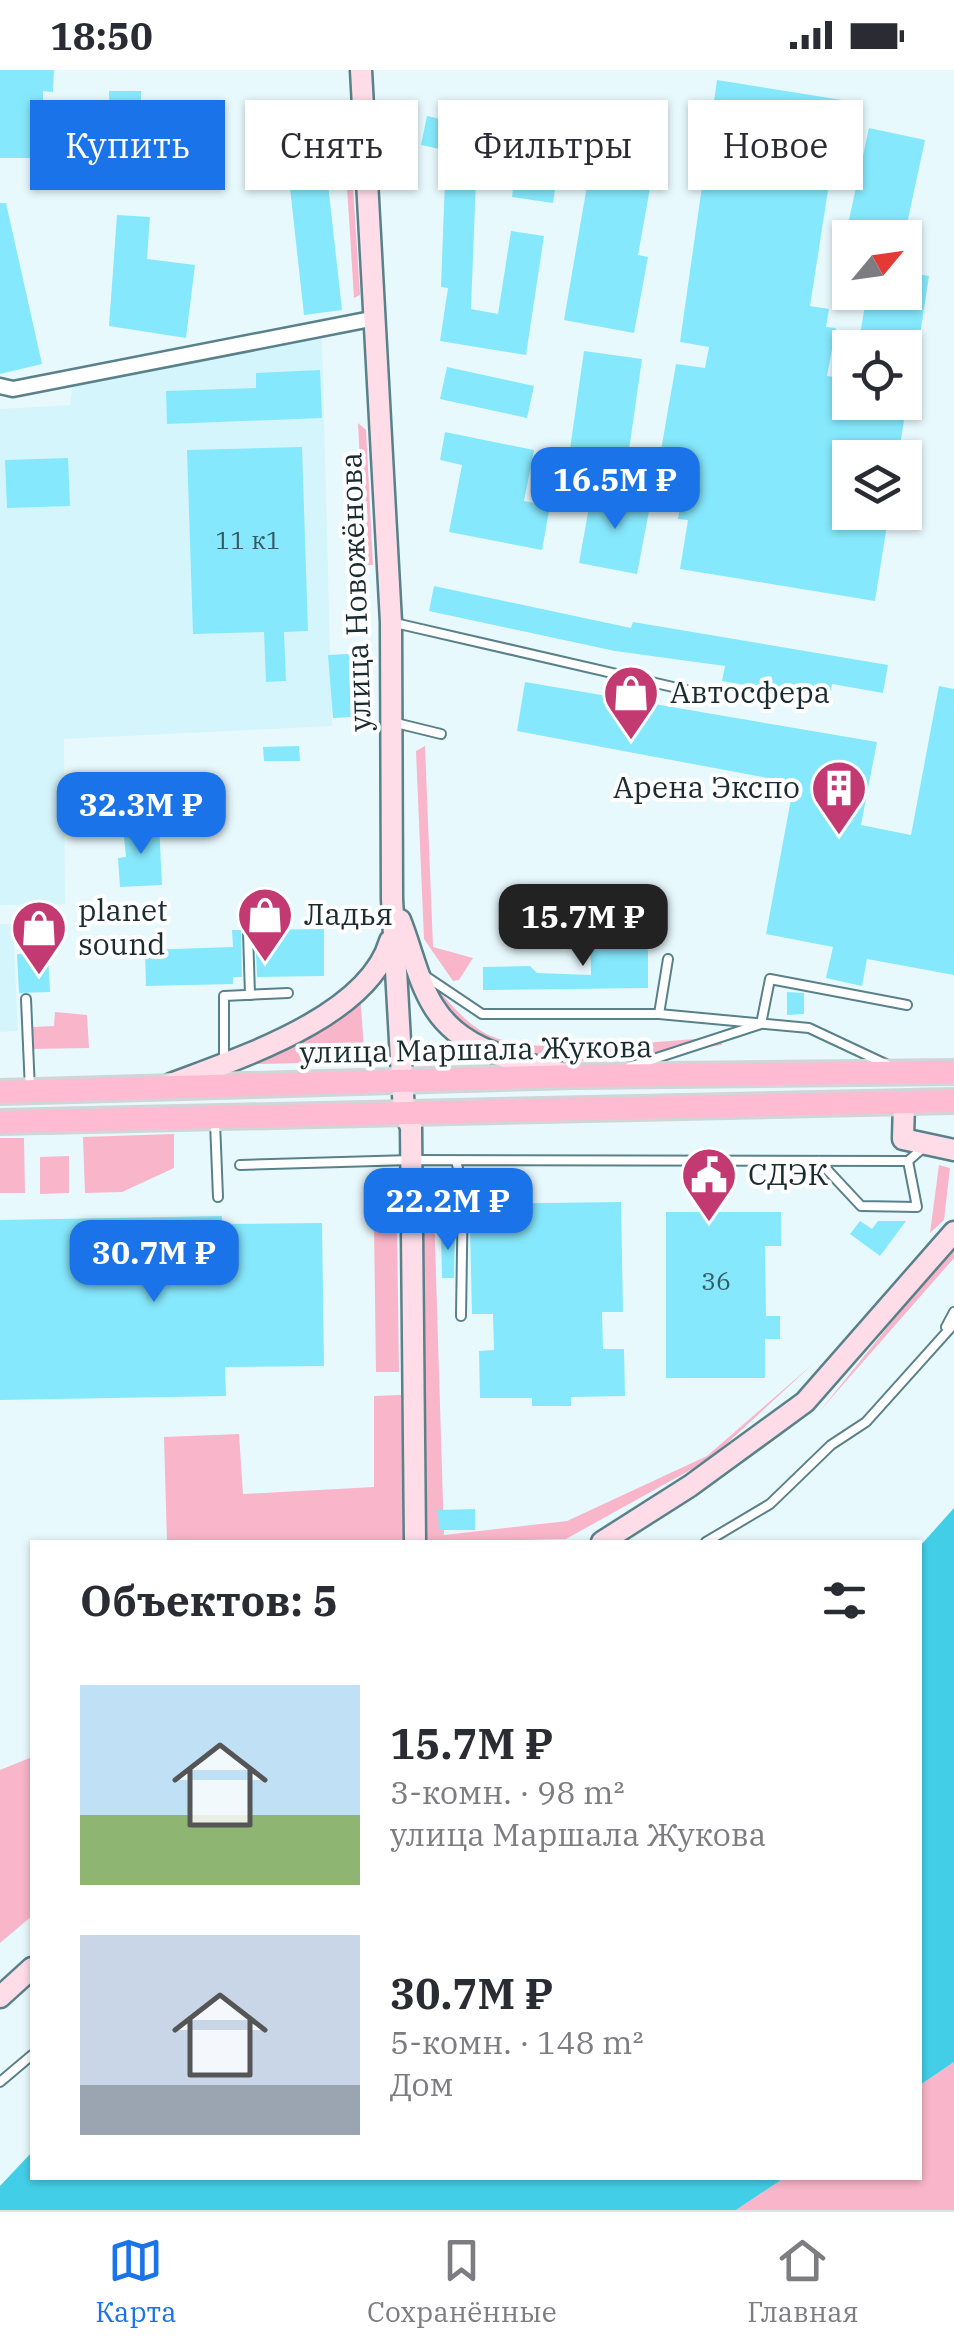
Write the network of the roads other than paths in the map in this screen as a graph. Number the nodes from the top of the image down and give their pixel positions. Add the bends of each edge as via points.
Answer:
1 (361, 70) edge
2 (376, 318) junction
3 (0, 386) edge
4 (391, 622) junction
5 (699, 693) dead end
6 (391, 722) junction
7 (440, 734) dead end
8 (392, 899) junction
9 (248, 932) dead end
10 (668, 959) dead end
11 (421, 973) junction
12 (288, 993) dead end
13 (250, 995) junction
14 (26, 999) dead end
15 (907, 1005) dead end
16 (660, 1014) junction
17 (761, 1024) junction
18 (224, 1064) junction
19 (954, 1072) edge
20 (903, 1073) junction
21 (575, 1076) junction
22 (612, 1076) junction
23 (404, 1080) junction
24 (164, 1087) junction
25 (30, 1090) junction
26 (0, 1092) edge
27 (954, 1101) edge
28 (904, 1102) junction
29 (404, 1112) junction
30 (214, 1118) junction
31 (0, 1122) edge
32 (926, 1145) junction
33 (954, 1150) edge
34 (411, 1160) junction
35 (908, 1160) junction
36 (456, 1161) junction
37 (820, 1161) junction
38 (240, 1165) dead end
39 (218, 1198) dead end
40 (954, 1232) edge
41 (954, 1312) edge
42 (461, 1316) dead end
43 (954, 1324) edge
44 (940, 1340) junction
45 (415, 1540) edge
46 (605, 1540) edge
47 (709, 1540) edge
48 (30, 1970) edge
49 (0, 1997) edge
50 (30, 2057) edge
51 (0, 2082) edge

1 - 2 street, улица Новожёнова
2 - 3 street via 13,389
2 - 4 street, улица Новожёнова
4 - 5 lane
4 - 6 street, улица Новожёнова
6 - 7 lane
6 - 8 street, улица Новожёнова
8 - 11 street
8 - 18 street via 384,962 366,985 329,1012
8 - 23 street, улица Новожёнова
9 - 13 lane
10 - 16 lane
11 - 16 lane via 482,1014
11 - 21 street via 433,1006 456,1032 490,1053
12 - 13 lane
13 - 18 lane via 224,996
14 - 25 lane
15 - 17 lane via 770,978
16 - 17 lane
17 - 20 lane via 808,1028
17 - 22 lane
18 - 24 street
19 - 20 main road, улица Маршала Жукова
20 - 22 main road, улица Маршала Жукова
21 - 22 main road, улица Маршала Жукова
21 - 23 main road, улица Маршала Жукова
23 - 24 main road, улица Маршала Жукова
23 - 29 street, улица Новожёнова
24 - 25 main road, улица Маршала Жукова
25 - 26 main road, улица Маршала Жукова
27 - 28 main road, улица Маршала Жукова
28 - 29 main road, улица Маршала Жукова
28 - 32 street via 902,1140
29 - 30 main road, улица Маршала Жукова
29 - 34 street, улица Новожёнова
30 - 31 main road, улица Маршала Жукова
30 - 39 lane
32 - 33 street
32 - 35 lane
34 - 36 lane
34 - 38 lane
34 - 45 street, улица Новожёнова
35 - 37 lane
35 - 37 lane via 917,1208 862,1206
36 - 37 lane
36 - 42 lane via 464,1186
40 - 46 street via 804,1402
41 - 44 lane
43 - 44 lane
44 - 47 lane via 866,1422 831,1445 770,1504
48 - 49 street
50 - 51 lane

